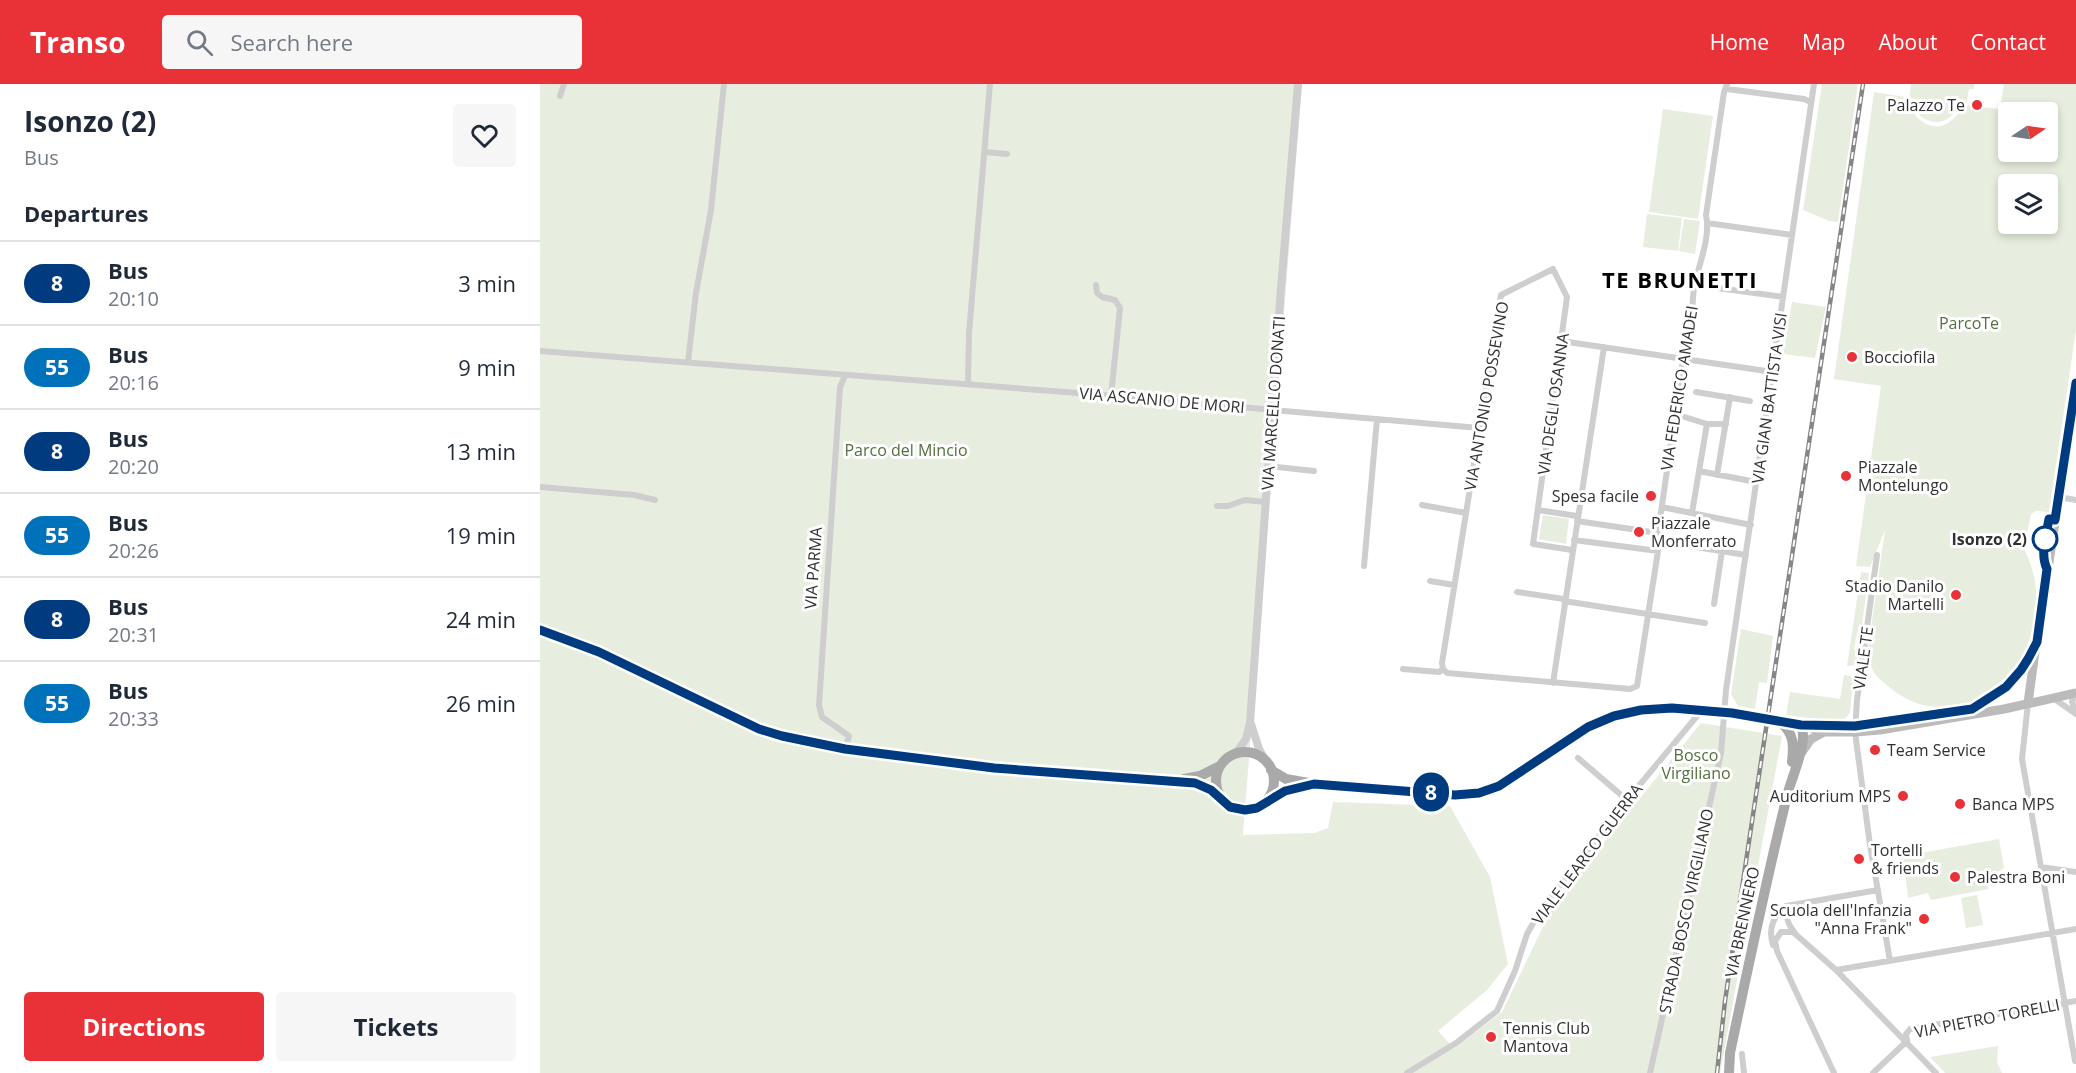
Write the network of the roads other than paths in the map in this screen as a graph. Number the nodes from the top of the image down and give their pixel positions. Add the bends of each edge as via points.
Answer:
1 (564, 84) edge
2 (724, 84) edge
3 (990, 84) edge
4 (1298, 84) edge
5 (1814, 84) edge
6 (1727, 86) edge
7 (560, 96) dead end
8 (1811, 102) junction
9 (985, 152) junction
10 (1007, 154) dead end
11 (1707, 222) junction
12 (1792, 235) junction
13 (1096, 285) dead end
14 (1695, 285) junction
15 (1567, 297) joint
16 (1783, 297) junction
17 (1561, 342) junction
18 (1604, 347) junction
19 (540, 351) edge
20 (1683, 360) junction
21 (688, 362) junction
22 (1773, 372) junction
23 (845, 376) junction
24 (2076, 383) edge
25 (968, 384) junction
26 (1696, 392) dead end
27 (1111, 396) junction
28 (1730, 397) junction
29 (1750, 400) dead end
30 (1272, 410) junction
31 (1675, 414) junction
32 (1377, 419) junction
33 (1707, 424) junction
34 (1725, 424) junction
35 (1479, 428) junction
36 (1268, 466) junction
37 (1314, 471) dead end
38 (1699, 471) junction
39 (1717, 475) junction
40 (1756, 482) junction
41 (540, 487) edge
42 (2058, 497) junction
43 (656, 500) dead end
44 (2076, 500) edge
45 (1266, 502) junction
46 (1217, 506) dead end
47 (1422, 506) dead end
48 (1662, 507) junction
49 (1538, 510) junction
50 (1466, 513) junction
51 (1692, 513) junction
52 (1577, 518) junction
53 (1750, 525) junction
54 (1658, 533) junction
55 (1574, 540) junction
56 (1658, 541) junction
57 (1572, 550) junction
58 (1658, 551) junction
59 (1722, 551) junction
60 (1746, 555) junction
61 (1877, 555) dead end
62 (1364, 566) dead end
63 (1430, 581) dead end
64 (1454, 585) junction
65 (1517, 592) dead end
66 (1564, 600) junction
67 (1714, 604) dead end
68 (1647, 614) junction
69 (1705, 622) dead end
70 (540, 630) edge
71 (2037, 642) junction
72 (1403, 669) dead end
73 (1443, 669) junction
74 (1553, 683) junction
75 (2076, 694) edge
76 (2052, 698) junction
77 (2028, 703) junction
78 (1972, 709) junction
79 (1702, 710) junction
80 (1724, 712) junction
81 (2076, 714) edge
82 (1777, 720) junction
83 (1250, 723) junction
84 (1801, 725) junction
85 (1855, 729) junction
86 (1824, 732) junction
87 (1793, 741) junction
88 (845, 749) junction
89 (1235, 754) junction
90 (1578, 758) dead end
91 (1220, 766) junction
92 (1269, 766) junction
93 (1791, 779) junction
94 (1172, 781) junction
95 (1314, 784) junction
96 (1220, 796) junction
97 (1627, 800) junction
98 (1266, 801) junction
99 (2041, 867) junction
100 (2076, 872) edge
101 (1878, 890) junction
102 (1802, 903) junction
103 (2076, 929) edge
104 (2053, 933) junction
105 (1796, 934) junction
106 (1777, 951) junction
107 (1890, 961) junction
108 (1836, 970) junction
109 (2076, 1001) edge
110 (2065, 1003) junction
111 (1907, 1041) junction
112 (1742, 1054) dead end
113 (2075, 1061) edge
114 (1407, 1073) edge
115 (1650, 1073) edge
116 (1729, 1073) edge
117 (1744, 1073) edge
118 (1834, 1073) edge
119 (1873, 1073) edge
120 (1936, 1073) edge

1 - 7 street
2 - 21 street via 711,210
3 - 9 street
4 - 30 street, VIA MARCELLO DONATI
5 - 8 street, VIA GIAN BATTISTA VISI
6 - 8 street
6 - 11 street, VIA FEDERICO AMADEI
8 - 12 street, VIA GIAN BATTISTA VISI
9 - 10 street
9 - 25 street
11 - 12 street
11 - 14 street, VIA FEDERICO AMADEI
12 - 16 street, VIA GIAN BATTISTA VISI
13 - 27 street via 1097,293 1115,300 1120,308
14 - 16 street
14 - 20 street, VIA FEDERICO AMADEI via 1691,332
15 - 17 street, VIA DEGLI OSANNA
15 - 35 street, VIA ANTONIO POSSEVINO via 1553,269 1501,295
16 - 22 street, VIA GIAN BATTISTA VISI
17 - 18 street
17 - 49 street, VIA DEGLI OSANNA
18 - 20 street
18 - 52 street
19 - 21 street, VIA ASCANIO DE MORI
20 - 22 street
20 - 31 street, VIA FEDERICO AMADEI
21 - 23 street, VIA ASCANIO DE MORI
22 - 40 street, VIA GIAN BATTISTA VISI
23 - 25 street, VIA ASCANIO DE MORI
23 - 88 street, VIA PARMA via 840,387 819,705 822,717 849,736
24 - 42 main road
25 - 27 street, VIA ASCANIO DE MORI
26 - 28 street
27 - 30 street, VIA ASCANIO DE MORI
28 - 29 street
28 - 34 street
30 - 32 street, VIA ASCANIO DE MORI
30 - 36 street, VIA MARCELLO DONATI
31 - 33 street
31 - 48 street, VIA FEDERICO AMADEI
32 - 35 street, VIA ASCANIO DE MORI
32 - 62 street
33 - 34 street
33 - 38 street
34 - 39 street
35 - 50 street, VIA ANTONIO POSSEVINO
36 - 37 street
36 - 45 street, VIA MARCELLO DONATI
38 - 39 street
38 - 51 street
39 - 40 street
40 - 53 street, VIA GIAN BATTISTA VISI
41 - 43 street
42 - 44 street
42 - 71 main road
45 - 46 street via 1245,500
45 - 83 street, VIA MARCELLO DONATI
47 - 50 street, VIA ANTONIO POSSEVINO
48 - 51 street
48 - 54 street, VIA FEDERICO AMADEI
49 - 52 street
49 - 57 street, VIA DEGLI OSANNA via 1533,544
50 - 64 street, VIA ANTONIO POSSEVINO
51 - 53 street
52 - 54 street
52 - 55 street
53 - 60 street, VIA GIAN BATTISTA VISI
54 - 56 street, VIA FEDERICO AMADEI
55 - 57 street
55 - 58 street
56 - 58 street, VIA FEDERICO AMADEI
56 - 59 street
57 - 66 street
58 - 68 street, VIA FEDERICO AMADEI
59 - 60 street
59 - 67 street
60 - 80 street, VIA GIAN BATTISTA VISI
61 - 85 street, VIALE TE
63 - 64 street
64 - 73 street, VIA ANTONIO POSSEVINO
65 - 66 street
66 - 68 street
66 - 74 street
68 - 69 street
68 - 74 street, VIA FEDERICO AMADEI via 1637,686 1630,689
70 - 88 main road via 599,652 759,729
71 - 77 main road
71 - 78 main road via 2006,687
72 - 73 street
73 - 74 street via 1447,673
75 - 76 main road
75 - 81 street via 2072,701
76 - 77 main road
76 - 81 street
77 - 78 main road
77 - 85 main road via 1925,722
77 - 99 street via 2022,759
78 - 85 main road
79 - 80 main road
79 - 95 main road via 1653,708 1601,721 1565,740 1499,786 1479,793 1455,795
79 - 97 street, VIALE LEARCO GUERRA
80 - 82 main road
80 - 115 street, STRADA BOSCO VIRGILIANO via 1721,753
82 - 84 main road
82 - 87 main road
83 - 89 street, VIA MARCELLO DONATI via 1246,739
83 - 92 street, VIA MARCELLO DONATI
84 - 85 main road
84 - 86 main road
84 - 87 main road, VIA BRENNERO
84 - 93 main road, VIA BRENNERO via 1804,739
85 - 86 main road
85 - 101 street, VIALE TE
86 - 93 main road, VIA BRENNERO via 1804,747
87 - 93 main road, VIA BRENNERO
88 - 94 main road via 994,768
89 - 91 main road
89 - 92 main road via 1253,753
90 - 97 street
91 - 94 main road via 1200,776
91 - 96 main road via 1216,777
92 - 95 main road via 1286,779
92 - 98 main road via 1273,786
93 - 116 main road, VIA BRENNERO via 1762,896
94 - 96 main road via 1202,785
95 - 98 main road via 1285,791
96 - 98 main road via 1230,807 1241,810 1253,809
97 - 114 street, VIALE LEARCO GUERRA via 1540,911 1497,1011 1456,1043
99 - 100 street
99 - 104 street
101 - 102 street
101 - 107 street, VIALE TE
102 - 105 street via 1791,908 1787,916
102 - 106 street via 1786,906 1776,916 1771,936
103 - 104 street
104 - 107 street
104 - 110 street
105 - 106 street via 1781,932 1775,941
105 - 108 street
106 - 118 street
107 - 108 street
108 - 111 street
109 - 110 street, VIA PIETRO TORELLI
110 - 111 street, VIA PIETRO TORELLI via 1910,1029
110 - 113 street
111 - 119 street
111 - 120 street
112 - 117 street

